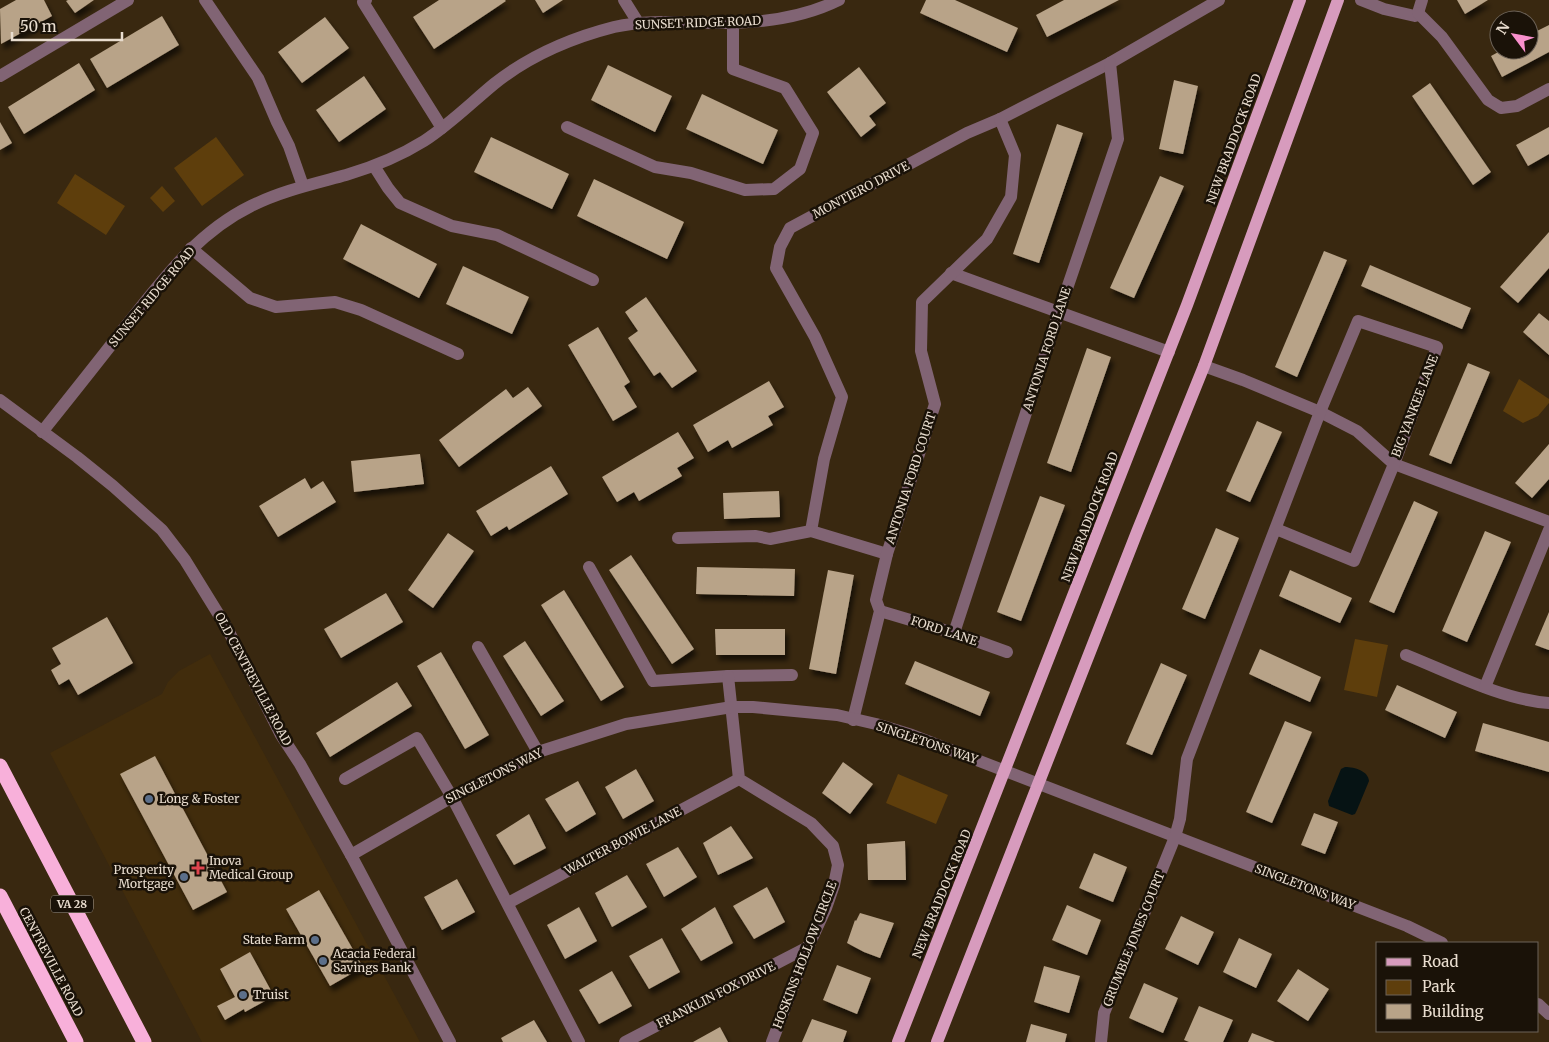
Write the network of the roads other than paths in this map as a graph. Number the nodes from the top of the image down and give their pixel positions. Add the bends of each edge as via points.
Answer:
1 (128, 0) edge
2 (205, 0) edge
3 (366, 0) edge
4 (624, 0) edge
5 (1219, 0) edge
6 (1338, 0) edge
7 (1361, 0) edge
8 (1422, 0) edge
9 (836, 1) edge
10 (1298, 2) edge
11 (1418, 13) junction
12 (733, 23) junction
13 (640, 24) junction
14 (1110, 63) junction
15 (0, 76) edge
16 (1549, 89) edge
17 (1000, 119) junction
18 (567, 127) dead end
19 (442, 128) junction
20 (374, 166) junction
21 (304, 186) junction
22 (191, 248) junction
23 (951, 273) junction
24 (593, 280) dead end
25 (1059, 312) junction
26 (1168, 352) junction
27 (458, 354) dead end
28 (1204, 366) junction
29 (0, 400) edge
30 (1320, 412) junction
31 (42, 432) junction
32 (1394, 464) junction
33 (1549, 522) edge
34 (1276, 528) junction
35 (1549, 530) edge
36 (811, 531) junction
37 (678, 538) dead end
38 (887, 554) junction
39 (589, 567) dead end
40 (880, 611) junction
41 (954, 633) junction
42 (478, 647) dead end
43 (1007, 652) dead end
44 (1406, 655) dead end
45 (792, 675) dead end
46 (728, 676) junction
47 (1485, 686) junction
48 (1549, 702) edge
49 (732, 707) junction
50 (853, 720) junction
51 (538, 752) junction
52 (0, 766) edge
53 (1005, 771) junction
54 (345, 779) dead end
55 (739, 779) junction
56 (1038, 785) junction
57 (452, 797) junction
58 (1175, 837) junction
59 (351, 854) junction
60 (0, 896) edge
61 (508, 903) junction
62 (1440, 942) edge
63 (808, 948) junction
64 (1539, 1005) edge
65 (1549, 1014) edge
66 (76, 1042) edge
67 (144, 1042) edge
68 (450, 1042) edge
69 (579, 1042) edge
70 (625, 1042) edge
71 (772, 1042) edge
72 (898, 1042) edge
73 (937, 1042) edge
74 (1100, 1042) edge

1 - 15 street
2 - 21 street via 258,78
3 - 19 street via 363,2
4 - 13 street
5 - 14 street, MONTIERO DRIVE
6 - 28 main road
7 - 11 street via 1384,10 1415,16
8 - 11 street
9 - 12 street, SUNSET RIDGE ROAD via 787,17
10 - 26 main road, NEW BRADDOCK ROAD
11 - 16 street via 1442,37 1488,100 1502,108 1517,106
12 - 13 street, SUNSET RIDGE ROAD
12 - 18 street via 733,68 785,88 812,133 800,170 774,189 745,190 691,173 655,167
13 - 19 street, SUNSET RIDGE ROAD via 615,27 548,50 496,83
14 - 17 street, MONTIERO DRIVE
14 - 25 street, ANTONIA FORD LANE via 1118,139
17 - 23 street, ANTONIA FORD COURT via 1015,155 1011,197 987,240
17 - 36 street, MONTIERO DRIVE via 967,133 790,228 780,247 776,268 815,337 842,396 824,459
19 - 20 street, SUNSET RIDGE ROAD via 406,152
20 - 21 street, SUNSET RIDGE ROAD
20 - 24 street via 400,203 452,226 497,235
21 - 22 street, SUNSET RIDGE ROAD via 248,207
22 - 27 street via 250,298 276,307 335,302 361,310
22 - 31 street, SUNSET RIDGE ROAD
23 - 25 street
23 - 38 street, ANTONIA FORD COURT via 922,302 921,351 935,404
25 - 26 street
25 - 41 street, ANTONIA FORD LANE
26 - 53 main road, NEW BRADDOCK ROAD
28 - 30 street
28 - 56 main road
29 - 31 street, OLD CENTREVILLE ROAD
30 - 32 street via 1357,431
30 - 32 street, BIG YANKEE LANE via 1358,320 1437,347
30 - 34 street, BIG YANKEE LANE
31 - 59 street, OLD CENTREVILLE ROAD via 152,520 185,560 227,628 281,735
32 - 33 street
32 - 34 street, BIG YANKEE LANE via 1354,561
34 - 58 street, BIG YANKEE LANE via 1187,759
35 - 47 street
36 - 37 street via 770,539 756,536
36 - 38 street
38 - 40 street, ANTONIA FORD COURT via 876,600
39 - 46 street via 653,681
40 - 41 street, FORD LANE
40 - 50 street, ANTONIA FORD COURT
41 - 43 street, FORD LANE
42 - 51 street
44 - 47 street
45 - 46 street
46 - 49 street
47 - 48 street via 1531,702
49 - 50 street, SINGLETONS WAY via 811,712
49 - 51 street, SINGLETONS WAY via 626,724
49 - 55 street
50 - 53 street, SINGLETONS WAY via 912,735
51 - 57 street, SINGLETONS WAY
52 - 67 highway, VA 28
53 - 56 street, SINGLETONS WAY
53 - 72 main road, NEW BRADDOCK ROAD
54 - 57 street via 417,738
55 - 61 street, WALTER BOWIE LANE
55 - 63 street, HOSKINS HOLLOW CIRCLE via 811,823 833,846 838,865 834,885
56 - 58 street, SINGLETONS WAY
56 - 73 main road
57 - 59 street, SINGLETONS WAY
57 - 61 street
58 - 62 street, SINGLETONS WAY via 1407,926
58 - 74 street, GRUMBLE JONES COURT via 1104,1013
59 - 68 street, OLD CENTREVILLE ROAD
60 - 66 highway, CENTREVILLE ROAD
61 - 69 street
63 - 70 street, FRANKLIN FOX DRIVE
63 - 71 street, HOSKINS HOLLOW CIRCLE
64 - 65 street

